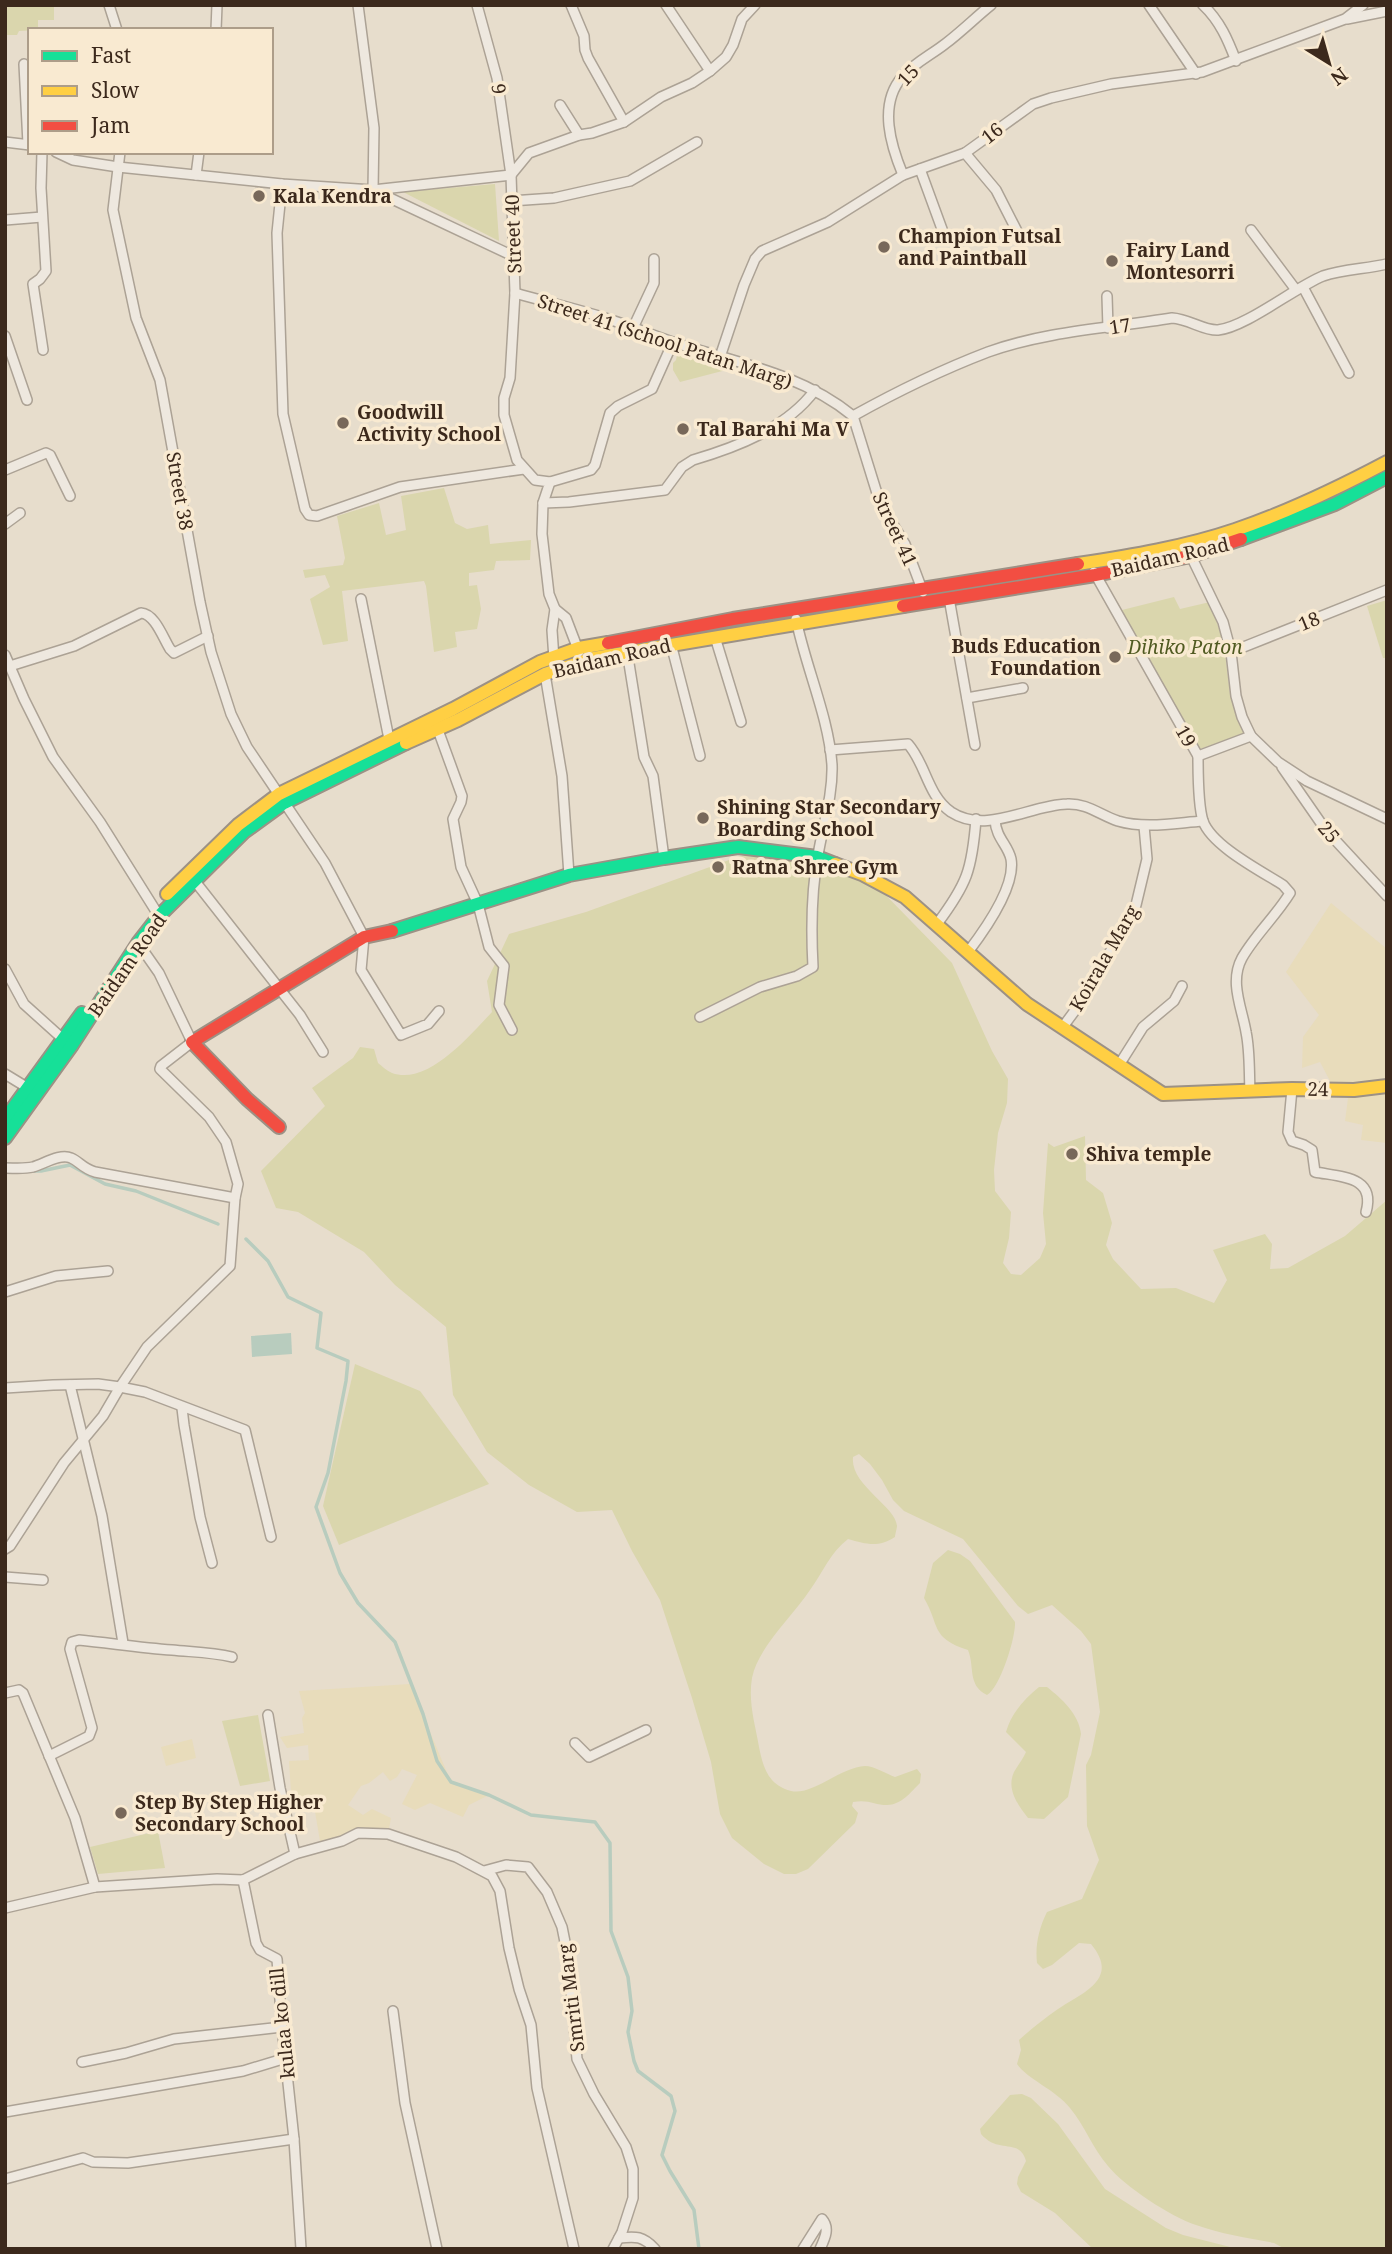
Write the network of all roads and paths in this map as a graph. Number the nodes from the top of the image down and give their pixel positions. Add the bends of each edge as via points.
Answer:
1 (109, 5) edge
2 (217, 5) edge
3 (358, 5) edge
4 (477, 5) edge
5 (571, 5) edge
6 (666, 5) edge
7 (755, 5) edge
8 (991, 5) edge
9 (1149, 5) edge
10 (1203, 5) edge
11 (1363, 5) edge
12 (1387, 11) edge
13 (1345, 19) junction
14 (116, 28) edge
15 (216, 28) edge
16 (1236, 61) junction
17 (24, 64) dead end
18 (710, 71) junction
19 (1196, 74) junction
20 (560, 105) dead end
21 (624, 122) junction
22 (28, 128) edge
23 (579, 135) junction
24 (5, 142) edge
25 (697, 142) dead end
26 (28, 144) edge
27 (965, 153) junction
28 (42, 154) edge
29 (60, 154) edge
30 (120, 154) edge
31 (199, 154) edge
32 (118, 167) junction
33 (920, 169) junction
34 (196, 175) junction
35 (511, 175) junction
36 (904, 175) junction
37 (282, 184) junction
38 (373, 190) junction
39 (511, 201) junction
40 (42, 216) junction
41 (5, 220) edge
42 (1251, 230) dead end
43 (1021, 239) dead end
44 (946, 240) dead end
45 (513, 256) junction
46 (653, 259) dead end
47 (1387, 264) edge
48 (1299, 288) junction
49 (514, 293) junction
50 (1107, 296) dead end
51 (633, 328) junction
52 (1108, 328) junction
53 (5, 335) edge
54 (673, 342) junction
55 (43, 349) dead end
56 (720, 357) junction
57 (1349, 373) dead end
58 (815, 390) junction
59 (27, 400) dead end
60 (853, 416) junction
61 (1387, 462) edge
62 (5, 470) edge
63 (524, 470) junction
64 (1387, 477) edge
65 (550, 482) junction
66 (69, 496) dead end
67 (543, 503) junction
68 (20, 513) dead end
69 (5, 524) edge
70 (1191, 556) junction
71 (1090, 562) junction
72 (1095, 575) junction
73 (922, 589) junction
74 (1387, 590) edge
75 (949, 598) junction
76 (361, 599) dead end
77 (926, 602) junction
78 (555, 609) junction
79 (796, 617) junction
80 (208, 636) junction
81 (715, 637) junction
82 (671, 644) junction
83 (627, 651) junction
84 (1231, 652) junction
85 (5, 655) edge
86 (580, 655) junction
87 (10, 667) junction
88 (551, 667) junction
89 (1023, 688) dead end
90 (967, 698) junction
91 (741, 722) dead end
92 (438, 730) junction
93 (1251, 736) junction
94 (389, 739) junction
95 (975, 745) dead end
96 (830, 750) junction
97 (700, 756) dead end
98 (1198, 756) junction
99 (1278, 762) junction
100 (282, 799) junction
101 (976, 819) junction
102 (1387, 819) edge
103 (995, 820) junction
104 (1203, 821) junction
105 (1144, 826) junction
106 (817, 857) junction
107 (664, 858) junction
108 (569, 875) junction
109 (194, 880) junction
110 (1387, 896) edge
111 (478, 904) junction
112 (157, 912) junction
113 (937, 924) junction
114 (363, 937) junction
115 (138, 943) junction
116 (968, 952) junction
117 (5, 969) edge
118 (1182, 986) dead end
119 (280, 989) junction
120 (439, 1011) dead end
121 (699, 1017) dead end
122 (1062, 1028) junction
123 (512, 1030) dead end
124 (64, 1040) junction
125 (192, 1042) junction
126 (323, 1052) dead end
127 (1119, 1065) junction
128 (5, 1074) edge
129 (1387, 1086) edge
130 (28, 1088) junction
131 (1292, 1088) junction
132 (1250, 1091) junction
133 (5, 1119) edge
134 (279, 1127) dead end
135 (5, 1138) edge
136 (5, 1168) edge
137 (234, 1198) junction
138 (1366, 1212) dead end
139 (108, 1271) dead end
140 (5, 1292) edge
141 (70, 1385) junction
142 (120, 1387) junction
143 (5, 1388) edge
144 (182, 1408) junction
145 (83, 1441) junction
146 (271, 1537) dead end
147 (5, 1549) edge
148 (212, 1563) dead end
149 (5, 1577) edge
150 (43, 1580) dead end
151 (123, 1643) junction
152 (232, 1657) dead end
153 (5, 1693) edge
154 (268, 1714) dead end
155 (646, 1730) dead end
156 (575, 1743) dead end
157 (49, 1756) junction
158 (295, 1854) junction
159 (484, 1871) junction
160 (243, 1880) junction
161 (94, 1886) junction
162 (5, 1908) edge
163 (393, 2011) dead end
164 (282, 2027) junction
165 (286, 2058) junction
166 (82, 2062) dead end
167 (5, 2112) edge
168 (294, 2139) junction
169 (5, 2179) edge
170 (619, 2238) junction
171 (301, 2249) edge
172 (437, 2249) edge
173 (574, 2249) edge
174 (613, 2249) edge
175 (655, 2249) edge
176 (803, 2249) edge
177 (820, 2249) edge

1 - 14 street
2 - 15 street
3 - 38 street via 374,128
4 - 35 street, 9 / 9 via 497,78
5 - 21 street via 585,50
6 - 18 street
7 - 18 street via 742,19 726,57
8 - 36 street, 15 / 15 via 896,86 889,129
9 - 19 street
10 - 16 street via 1223,29
11 - 13 street, 16 / 16
12 - 13 street, 16 / 16
13 - 16 street, 16 / 16
16 - 19 street, 16 / 16
17 - 22 street
18 - 21 street
19 - 27 street, 16 / 16 via 1111,84 1033,104
20 - 23 street
21 - 23 street
23 - 35 street via 529,153
24 - 26 street
25 - 39 street via 631,181 554,198
27 - 33 street, 16 / 16
27 - 43 street via 996,190
28 - 40 street
29 - 32 street
30 - 32 street, Street 38
31 - 34 street
32 - 34 street
32 - 80 street, Street 38 via 113,210 136,318 160,380
33 - 36 street, 16 / 16
33 - 44 street
34 - 37 street
35 - 38 street
35 - 39 street, Street 40
36 - 56 street, 16 / 16 via 828,222 762,251 744,285
37 - 38 street
37 - 63 street via 278,286 283,414 309,515 400,487
38 - 45 street
39 - 45 street, Street 40
40 - 41 street
40 - 55 street via 46,271 33,284
42 - 48 street
45 - 49 street, Street 40
46 - 51 street via 654,283
47 - 48 street, 17 / 17 via 1325,275
48 - 52 street, 17 / 17 via 1218,330 1172,318
48 - 57 street
49 - 51 street, Street 41 (School Patan Marg)
49 - 63 street, Street 40 via 504,415
50 - 52 street
51 - 54 street, Street 41 (School Patan Marg)
52 - 60 street, 17 / 17 via 989,352
53 - 59 street
54 - 56 street, Street 41 (School Patan Marg)
54 - 65 street via 652,389 610,413 591,470
56 - 58 street, Street 41 (School Patan Marg) via 779,373
58 - 60 street, Street 41 (School Patan Marg)
58 - 67 street via 806,403 771,429 682,467 665,490
60 - 73 street, Street 41 via 880,503 905,544
61 - 71 main road, Baidam Road via 1327,493 1243,527 1138,555
62 - 66 street via 47,453
63 - 65 street via 535,480
64 - 70 main road, Baidam Road via 1301,518
65 - 67 street
67 - 78 street via 544,566
68 - 69 street
70 - 72 main road, Baidam Road
70 - 84 street via 1223,622
71 - 72 street, 19
71 - 73 main road, Baidam Road
72 - 75 main road, Baidam Road
72 - 98 street, 19
73 - 77 street, Street 41
73 - 79 main road, Baidam Road
74 - 84 street, 18 / 18
75 - 77 main road, Baidam Road
75 - 90 street
76 - 94 street
77 - 79 main road, Baidam Road
78 - 86 street via 566,618
78 - 88 street
79 - 81 main road, Baidam Road
79 - 86 main road, Baidam Road via 733,619
79 - 96 street
80 - 87 street via 174,653 151,618 141,613 74,646
80 - 100 street, Street 38 via 231,714
81 - 82 main road, Baidam Road
81 - 91 street
82 - 83 main road, Baidam Road
82 - 97 street
83 - 86 main road, Baidam Road
83 - 107 street via 644,757 653,776
84 - 93 street via 1236,696
85 - 87 street
86 - 88 main road, Baidam Road
87 - 112 street via 53,757
88 - 92 main road, Baidam Road
88 - 94 main road, Baidam Road via 540,662
88 - 108 street
89 - 90 street
90 - 95 street
92 - 100 main road, Baidam Road
92 - 111 street via 461,796 453,820 461,867
93 - 98 street, 19
93 - 99 street
94 - 100 main road, Baidam Road
96 - 101 street via 908,744 940,801 953,813
96 - 106 street via 831,791
98 - 104 street
99 - 102 street
99 - 110 street, 25 / 25 via 1325,829
100 - 109 main road, Baidam Road
100 - 112 main road, Baidam Road via 219,842
100 - 114 street, Street 38 via 325,863
101 - 103 street
101 - 113 street via 968,874
103 - 105 street via 1069,804
103 - 116 street via 996,833 1011,860 1010,869 1003,897
104 - 105 street
104 - 132 street via 1218,842 1290,893 1241,960 1237,974
105 - 122 street, Koirala Marg via 1147,859 1136,905 1085,997
106 - 107 main road, 24 via 738,847
106 - 113 main road, 24 via 905,897
106 - 121 street via 813,967
107 - 108 main road, 24
108 - 111 main road, 24
109 - 112 main road, Baidam Road
109 - 119 street
111 - 114 main road, 24
111 - 123 street via 489,947 504,966 499,1005
112 - 115 main road, Baidam Road
112 - 124 main road, Baidam Road via 132,937
113 - 116 main road, 24
114 - 119 main road
114 - 120 street via 361,970 401,1035 428,1024
115 - 125 street via 159,973
115 - 135 main road, Baidam Road
116 - 122 main road, 24
117 - 124 street via 24,1004
118 - 127 street via 1174,1001 1143,1027
119 - 125 main road
119 - 126 street
122 - 127 main road, 24
124 - 130 main road, Baidam Road
125 - 134 main road
125 - 137 street via 160,1069 209,1116 226,1142 238,1184
127 - 132 main road, 24 via 1163,1094
128 - 130 street
129 - 131 main road, 24 / 24
130 - 133 main road, Baidam Road
131 - 132 main road, 24 / 24
131 - 138 street via 1288,1132 1292,1141 1312,1150 1315,1172 1358,1182 1368,1193
136 - 137 street via 72,1158 95,1172
137 - 142 street via 230,1266 148,1347
139 - 140 street via 56,1276
141 - 142 street
141 - 143 street
141 - 145 street
142 - 144 street
142 - 145 street
144 - 146 street via 245,1430
144 - 148 street
145 - 147 street
145 - 151 street via 102,1516
149 - 150 street
151 - 152 street
151 - 157 street via 72,1642 70,1649 92,1728 89,1736
153 - 157 street via 23,1693
154 - 158 street
155 - 156 street via 589,1757
157 - 161 street via 75,1818
158 - 159 street via 358,1833 388,1834
158 - 160 street
159 - 170 street, Smriti Marg via 506,1865 528,1867 547,1892 562,1927 578,2059 626,2147 633,2169 633,2198
159 - 173 street via 500,1891 509,1948 531,2025 537,2088
160 - 161 street
160 - 164 street, kulaa ko dill via 256,1943 277,1959
161 - 162 street
163 - 172 street via 405,2103
164 - 165 street, kulaa ko dill
164 - 166 street via 174,2039
165 - 167 street via 243,2071
165 - 168 street, kulaa ko dill
168 - 169 street via 128,2163 83,2158
168 - 171 street, kulaa ko dill
170 - 174 street, Smriti Marg
170 - 175 street via 642,2237
176 - 177 street via 822,2219 827,2231

